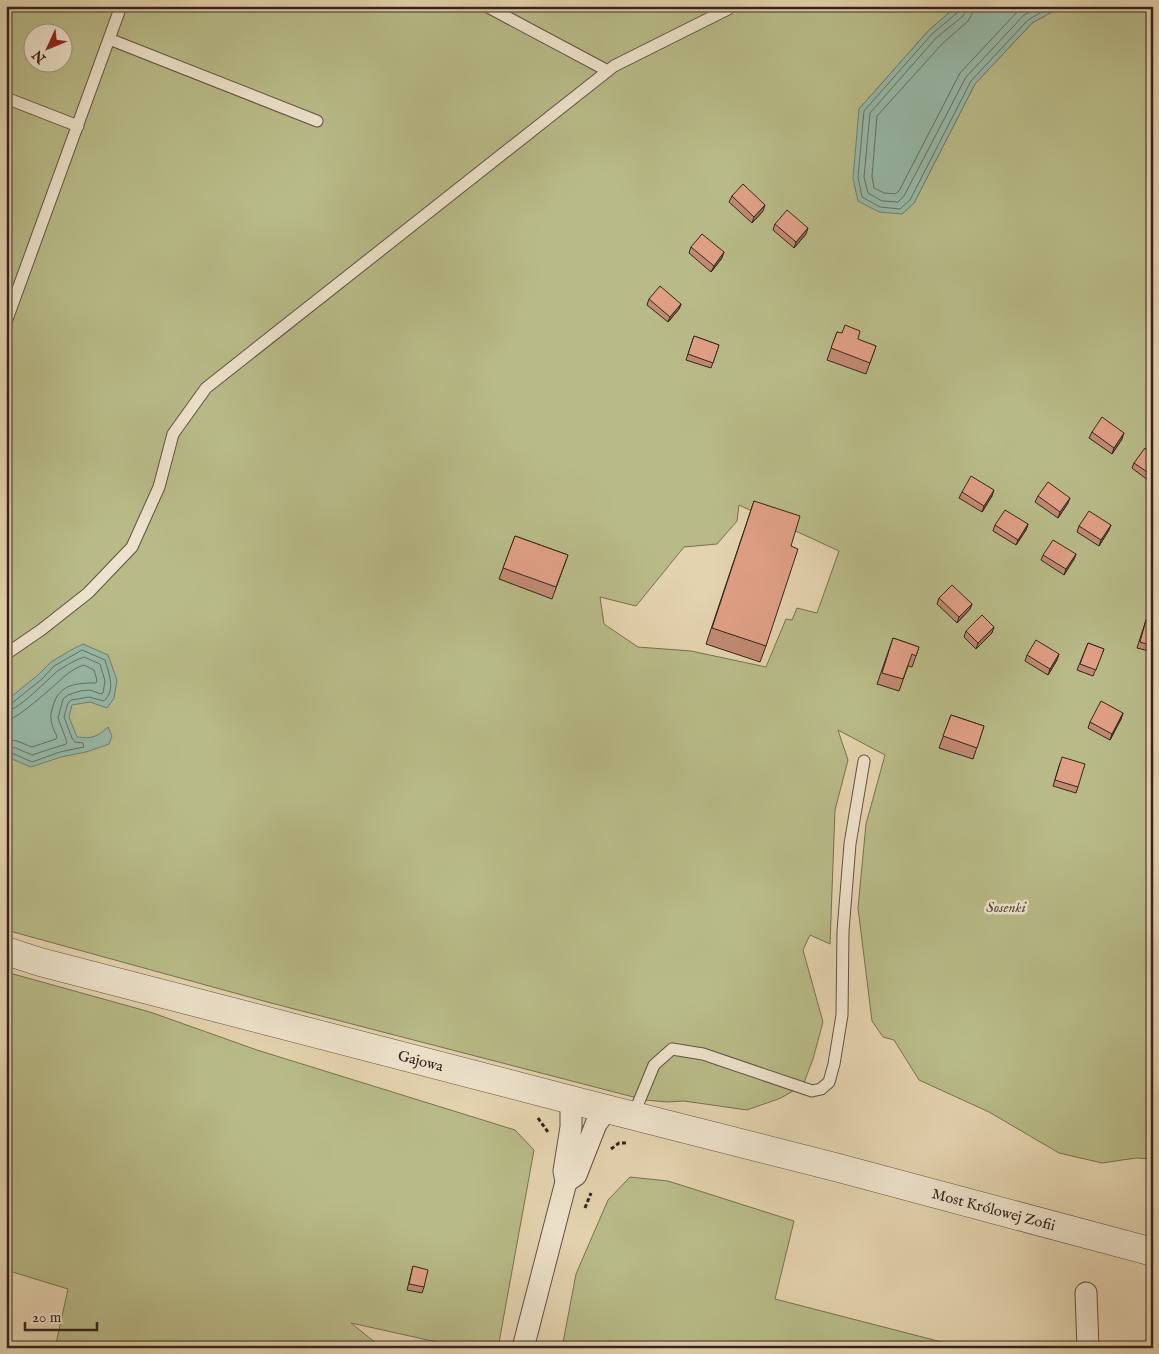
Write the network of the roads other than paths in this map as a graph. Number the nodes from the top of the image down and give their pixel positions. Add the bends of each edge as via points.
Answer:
1 (121, 6) edge
2 (486, 6) edge
3 (728, 9) dead end
4 (109, 39) junction
5 (608, 71) junction
6 (6, 98) edge
7 (317, 121) dead end
8 (78, 126) junction
9 (9, 308) edge
10 (6, 322) edge
11 (6, 654) edge
12 (864, 761) dead end
13 (6, 951) edge
14 (571, 1100) junction
15 (607, 1110) junction
16 (633, 1116) junction
17 (835, 1167) joint
18 (566, 1182) junction
19 (1153, 1252) edge
20 (1086, 1292) dead end
21 (523, 1348) edge
22 (1088, 1348) edge

1 - 4 lane
2 - 5 lane
3 - 5 lane
4 - 7 lane
4 - 8 lane
5 - 11 lane via 206,388 173,434 159,487 132,547 88,593
6 - 8 lane
8 - 9 lane
9 - 10 lane
12 - 16 lane via 850,844 843,931 842,1015 829,1082 812,1091 702,1054 672,1049 654,1065
13 - 14 street, Gajowa
14 - 15 street, Gajowa
14 - 18 street via 571,1127 564,1171
15 - 16 street, Gajowa
15 - 18 street via 596,1124 576,1175
16 - 17 street, Gajowa
17 - 19 street, Most Królowej Zofii
18 - 21 street
20 - 22 street

